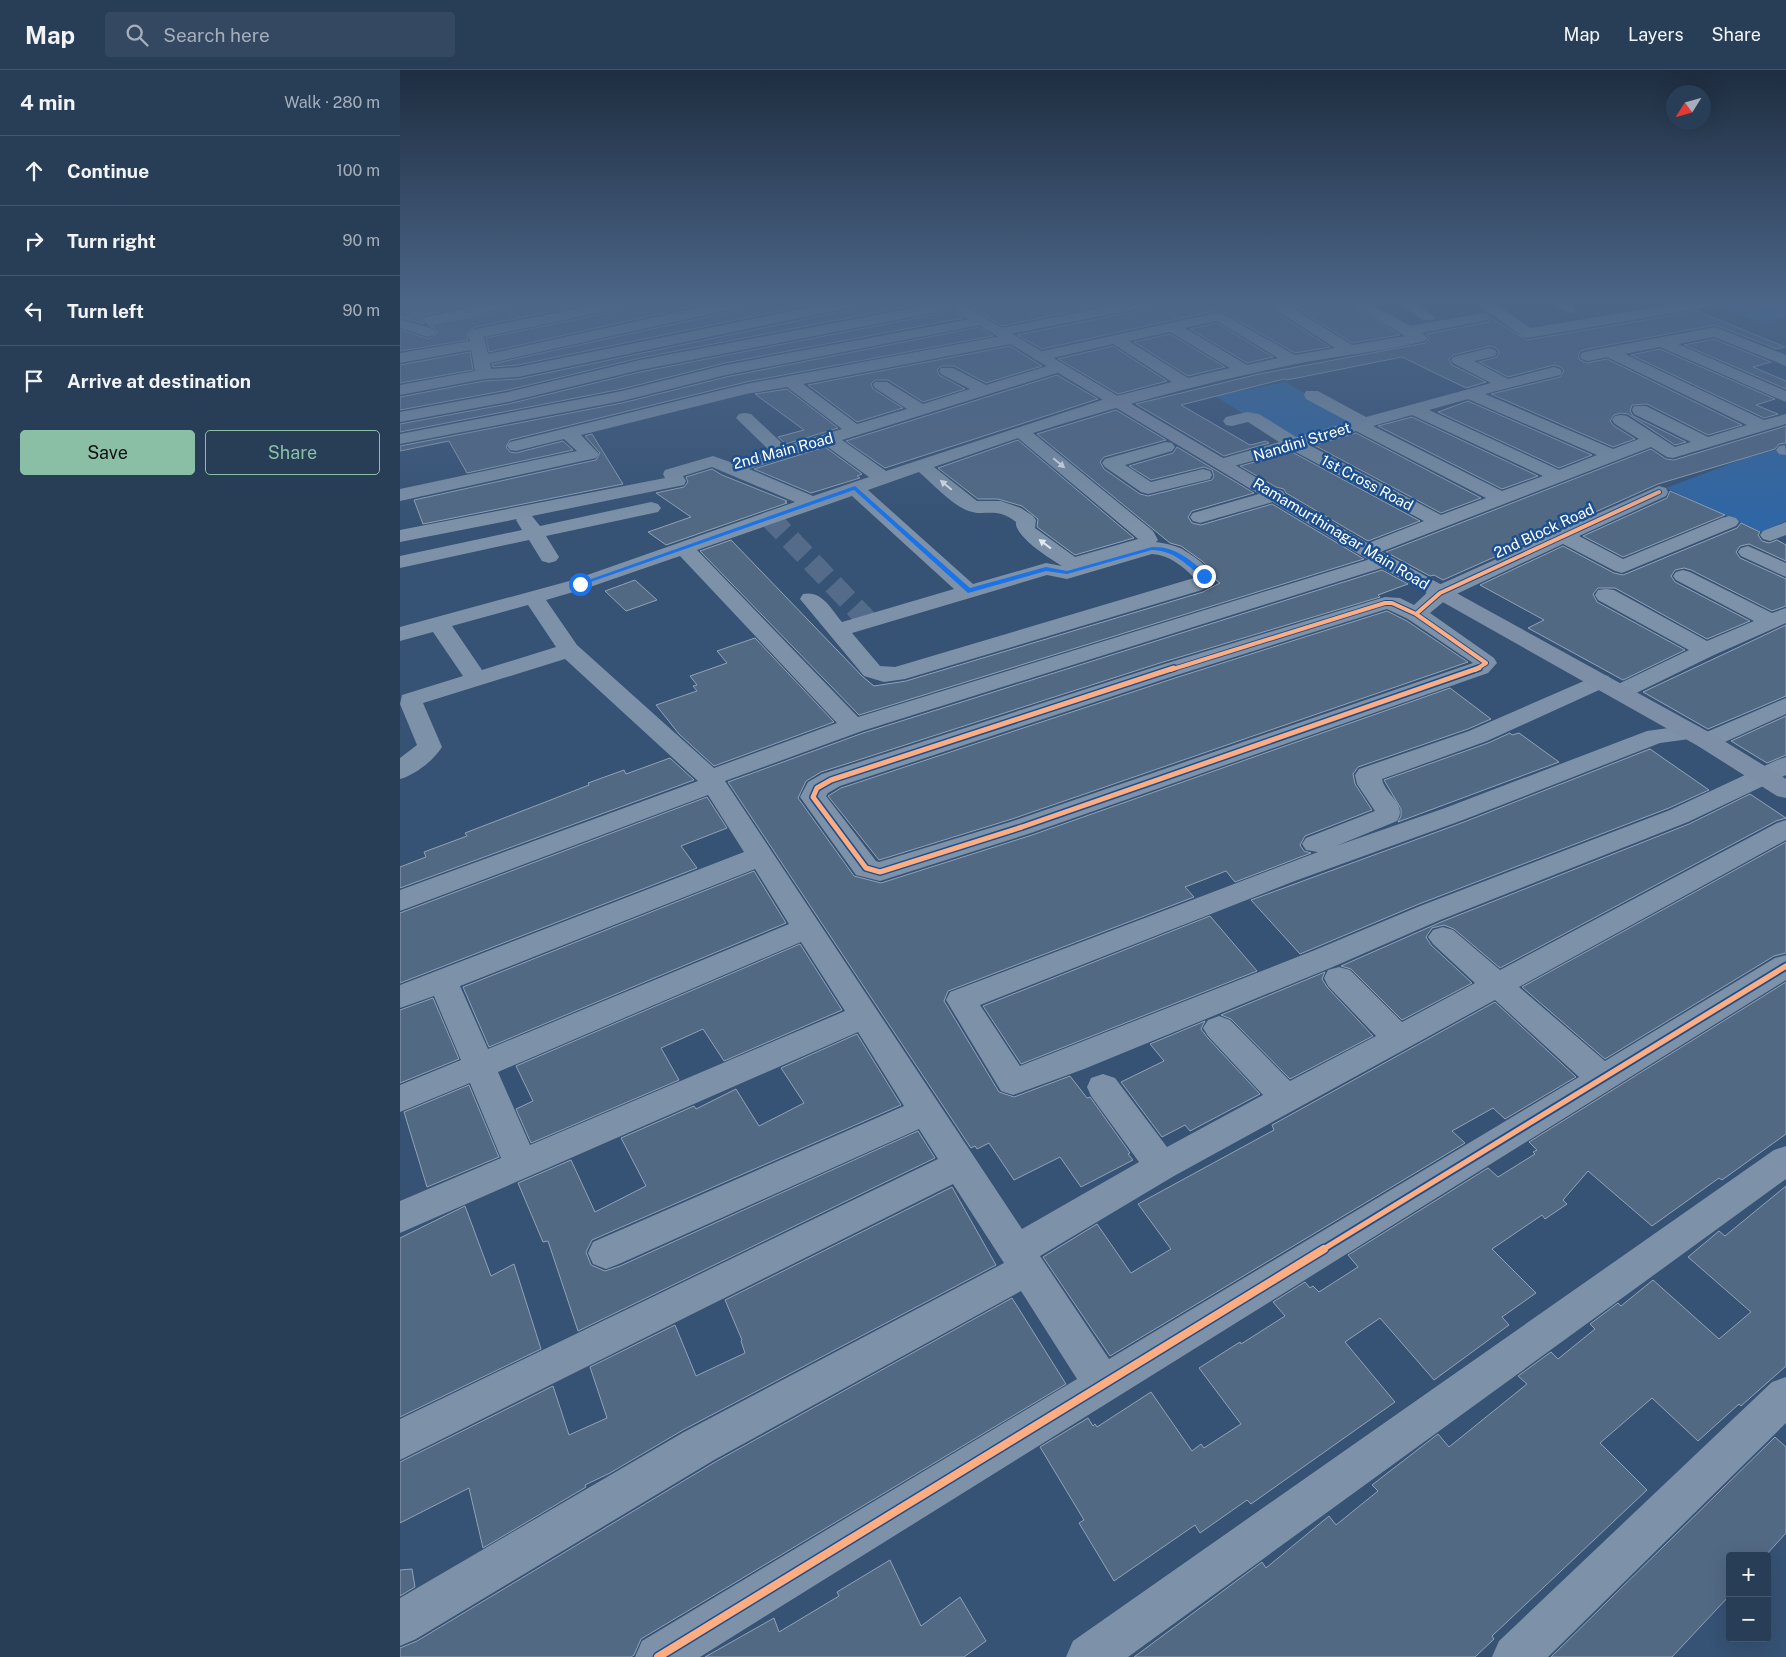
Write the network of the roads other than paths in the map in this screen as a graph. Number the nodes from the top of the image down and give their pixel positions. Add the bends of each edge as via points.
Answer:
1 (434, 377) edge
2 (590, 377) edge
3 (697, 377) edge
4 (733, 377) edge
5 (813, 377) edge
6 (959, 377) edge
7 (1027, 377) edge
8 (1072, 377) edge
9 (1175, 377) edge
10 (1211, 377) edge
11 (1492, 377) edge
12 (1531, 377) edge
13 (1661, 377) edge
14 (1741, 377) edge
15 (790, 382) junction
16 (1184, 383) junction
17 (1504, 383) junction
18 (882, 386) dead end
19 (746, 389) junction
20 (400, 390) edge
21 (984, 390) junction
22 (1469, 392) junction
23 (1312, 395) dead end
24 (1786, 397) edge
25 (1114, 402) junction
26 (1414, 409) junction
27 (921, 410) junction
28 (1640, 410) dead end
29 (400, 417) edge
30 (746, 418) dead end
31 (1786, 419) edge
32 (1621, 420) dead end
33 (1232, 421) dead end
34 (1360, 424) junction
35 (1763, 426) junction
36 (855, 431) junction
37 (1021, 432) junction
38 (568, 433) junction
39 (400, 439) edge
40 (828, 439) junction
41 (1652, 440) junction
42 (1173, 443) junction
43 (1707, 443) junction
44 (1294, 444) junction
45 (516, 446) dead end
46 (782, 453) junction
47 (1612, 455) junction
48 (922, 465) junction
49 (1228, 467) junction
50 (731, 469) junction
51 (1202, 476) junction
52 (1558, 476) junction
53 (883, 478) junction
54 (855, 488) junction
55 (1659, 492) dead end
56 (400, 495) edge
57 (1276, 495) junction
58 (1501, 498) junction
59 (814, 503) junction
60 (651, 508) dead end
61 (521, 511) junction
62 (1200, 517) dead end
63 (1440, 522) junction
64 (1729, 522) dead end
65 (533, 534) junction
66 (400, 536) edge
67 (1563, 536) junction
68 (682, 547) junction
69 (1748, 552) dead end
70 (1376, 556) junction
71 (549, 557) dead end
72 (400, 562) edge
73 (1786, 571) edge
74 (1684, 576) dead end
75 (968, 591) junction
76 (1440, 593) junction
77 (1606, 596) dead end
78 (534, 598) junction
79 (811, 599) dead end
80 (1416, 614) junction
81 (1778, 618) edge
82 (439, 624) junction
83 (838, 630) junction
84 (400, 634) edge
85 (569, 650) junction
86 (1706, 650) junction
87 (477, 679) junction
88 (1610, 686) junction
89 (405, 700) edge
90 (1786, 705) edge
91 (853, 726) junction
92 (1699, 737) junction
93 (400, 771) edge
94 (1779, 777) edge
95 (712, 781) junction
96 (1786, 829) edge
97 (761, 856) junction
98 (400, 901) edge
99 (807, 928) junction
100 (1443, 937) dead end
101 (1786, 966) edge
102 (1339, 978) dead end
103 (442, 980) junction
104 (984, 980) dead end
105 (1498, 985) junction
106 (400, 997) edge
107 (864, 1016) junction
108 (1219, 1028) dead end
109 (1399, 1039) junction
110 (479, 1066) junction
111 (1603, 1079) junction
112 (1103, 1087) dead end
113 (1286, 1098) junction
114 (400, 1099) edge
115 (926, 1112) junction
116 (1786, 1160) edge
117 (521, 1164) junction
118 (960, 1164) junction
119 (1162, 1166) junction
120 (400, 1217) edge
121 (606, 1253) dead end
122 (1022, 1260) junction
123 (1103, 1385) junction
124 (1786, 1396) edge
125 (400, 1440) edge
126 (400, 1623) edge
127 (658, 1657) edge
128 (1089, 1657) edge
129 (1515, 1657) edge

1 - 20 street
2 - 29 street via 508,397
3 - 39 street via 622,396
4 - 19 street
5 - 15 street
6 - 21 street
7 - 21 street, 2nd Main Road
8 - 25 main road, Ramamurthinagar Main Road
9 - 16 street
10 - 16 street
11 - 17 street
12 - 17 street, Nandini Street
13 - 35 street
14 - 24 street
15 - 19 street
15 - 36 street
16 - 25 street
17 - 22 street, Nandini Street
18 - 27 street
19 - 38 street
21 - 27 street, 2nd Main Road
22 - 26 street, Nandini Street
22 - 47 street
23 - 34 street
25 - 37 street
25 - 42 main road, Ramamurthinagar Main Road
26 - 34 street, Nandini Street
26 - 52 street
27 - 36 street, 2nd Main Road
28 - 43 street
30 - 46 street
31 - 35 street
32 - 41 street
33 - 44 street, 1st Cross Road via 1253,418
34 - 44 street, Nandini Street
34 - 58 street
35 - 43 street
36 - 40 street, 2nd Main Road
37 - 48 street
37 -> 48 street via 1146,535 1148,540 1082,562 1068,561 1027,531 1026,520 1010,509 970,505
38 - 45 street
38 - 56 street via 590,454
40 - 46 street, 2nd Main Road
40 - 53 street
41 - 43 street via 1673,453
41 - 47 street
42 - 49 main road, Ramamurthinagar Main Road
42 - 51 street via 1160,454 1177,470
42 - 51 street, Nandini Street via 1111,463 1148,488
44 - 49 street, Nandini Street
44 - 63 street, 1st Cross Road
46 - 50 street, 2nd Main Road
47 - 52 street
48 - 53 street
49 - 51 street, Nandini Street
49 - 57 main road, Ramamurthinagar Main Road
50 - 59 street
50 - 61 street, 2nd Main Road via 713,461 672,474 677,481
52 - 58 street
53 - 54 street
54 - 59 street
54 - 75 street
55 - 67 street, 2nd Block Road
57 - 62 street
57 - 70 main road, Ramamurthinagar Main Road
58 - 63 street
59 - 68 street
60 - 65 street
61 - 65 street
61 - 66 street, 2nd Main Road
63 - 70 street
64 - 67 street via 1622,567
65 - 71 street
65 - 72 street
67 - 76 street, 2nd Block Road
68 - 78 street
68 - 91 street
69 - 73 street
70 - 76 main road, Ramamurthinagar Main Road
70 - 91 street
74 - 81 street
75 - 83 street
75 - 83 street via 1046,569 1067,573 1152,548 1176,553 1204,576 1204,581 1195,586 897,674 884,675 872,671
76 - 80 street, 2nd Block Road
76 - 88 main road, Ramamurthinagar Main Road
77 - 86 street
78 - 82 street
78 - 85 street
79 - 83 street
80 - 80 street via 1486,664 892,870 880,872 866,868 813,797 817,788 831,780 1385,603
81 - 86 street
82 - 84 street
82 - 87 street
85 - 87 street
85 - 95 street
86 - 88 street
87 - 89 street
88 - 92 main road, Ramamurthinagar Main Road
88 - 104 street via 1368,775 1370,784 1388,808 1388,815
89 - 93 street via 430,747
90 - 92 street
91 - 95 street
92 - 94 main road, Ramamurthinagar Main Road
92 - 94 street via 1656,736 1454,814 1282,874 961,1000 1013,1082 1326,958 1430,913
95 - 97 street
95 - 98 street
96 - 105 street
97 - 99 street
97 - 103 street
99 - 107 street
99 - 110 street
100 - 105 street
101 - 111 street
102 - 109 street
103 - 106 street
103 - 110 street
105 - 109 street
105 - 111 street
107 - 115 street
107 - 117 street
108 - 113 street
109 - 113 street
110 - 114 street
110 - 117 street
111 - 123 street
112 - 119 street
113 - 119 street
115 - 118 street
115 - 121 street
116 - 128 street
117 - 120 street
118 - 122 street
118 - 125 street
119 - 122 street
122 - 123 street
122 - 126 street via 698,1446
123 - 127 street
124 - 129 street

